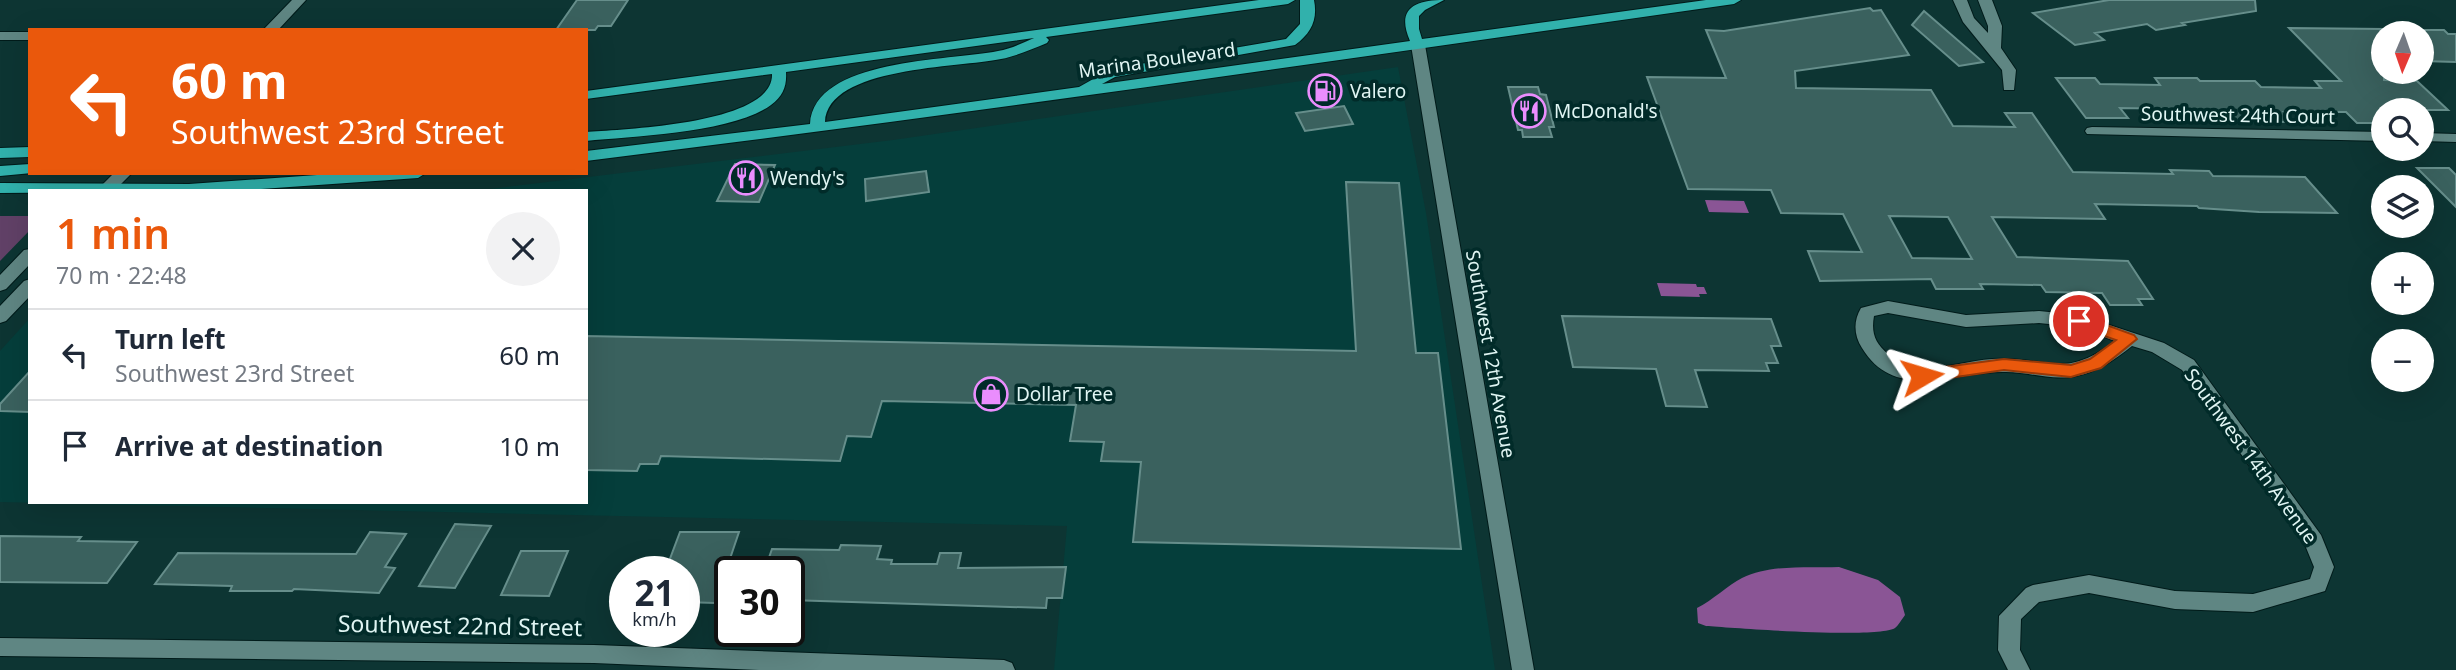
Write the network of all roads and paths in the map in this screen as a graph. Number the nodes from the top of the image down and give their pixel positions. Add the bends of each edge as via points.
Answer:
1 (299, 0) edge
2 (1287, 0) edge
3 (1307, 0) edge
4 (1437, 0) edge
5 (1734, 0) edge
6 (1960, 0) edge
7 (1985, 0) edge
8 (272, 28) edge
9 (1068, 29) junction
10 (0, 36) edge
11 (28, 36) edge
12 (1418, 45) junction
13 (1994, 48) junction
14 (779, 67) junction
15 (2009, 87) dead end
16 (1077, 92) junction
17 (588, 95) edge
18 (817, 128) junction
19 (2092, 131) dead end
20 (588, 137) edge
21 (2371, 137) edge
22 (2434, 138) edge
23 (2456, 138) edge
24 (28, 152) edge
25 (0, 153) edge
26 (588, 156) edge
27 (28, 169) edge
28 (0, 171) edge
29 (122, 175) edge
30 (394, 175) edge
31 (0, 188) edge
32 (52, 189) edge
33 (106, 189) edge
34 (135, 189) edge
35 (28, 256) edge
36 (0, 285) edge
37 (28, 287) edge
38 (0, 317) edge
39 (2129, 339) junction
40 (0, 647) edge
41 (591, 662) edge
42 (1004, 670) edge
43 (1523, 670) edge
44 (2019, 670) edge

1 - 8 street
2 - 9 main road
3 - 16 main road via 1305,31 1290,41 1111,72
4 - 12 main road via 1413,14 1410,28
5 - 12 main road, Marina Boulevard
6 - 13 street via 1968,19
7 - 13 street via 1995,26
9 - 14 main road
9 - 18 main road via 1004,55 877,73 845,84 819,108
10 - 11 street
12 - 16 main road, Marina Boulevard
12 - 43 street, Southwest 12th Avenue
13 - 15 street via 2009,70
14 - 17 main road
14 - 20 main road via 774,95 740,115
16 - 18 main road, Marina Boulevard
18 - 26 main road, Marina Boulevard
19 - 21 street, Southwest 24th Court
22 - 23 street
24 - 25 main road
27 - 28 main road
29 - 33 street
30 - 34 main road
31 - 32 main road
35 - 36 street
37 - 38 street
39 - 39 street, Southwest 14th Avenue via 2079,321 2039,317 1966,320 1900,307 1875,308 1867,312 1864,325 1875,354 1897,369 1922,376 2004,365 2071,371 2095,364
39 - 44 street, Southwest 14th Avenue via 2188,365 2314,541 2324,567 2318,586 2253,603 2175,600 2089,584 2033,594 2010,616 2009,650
40 - 41 street, Southwest 22nd Street
41 - 42 street, Southwest 22nd Street

